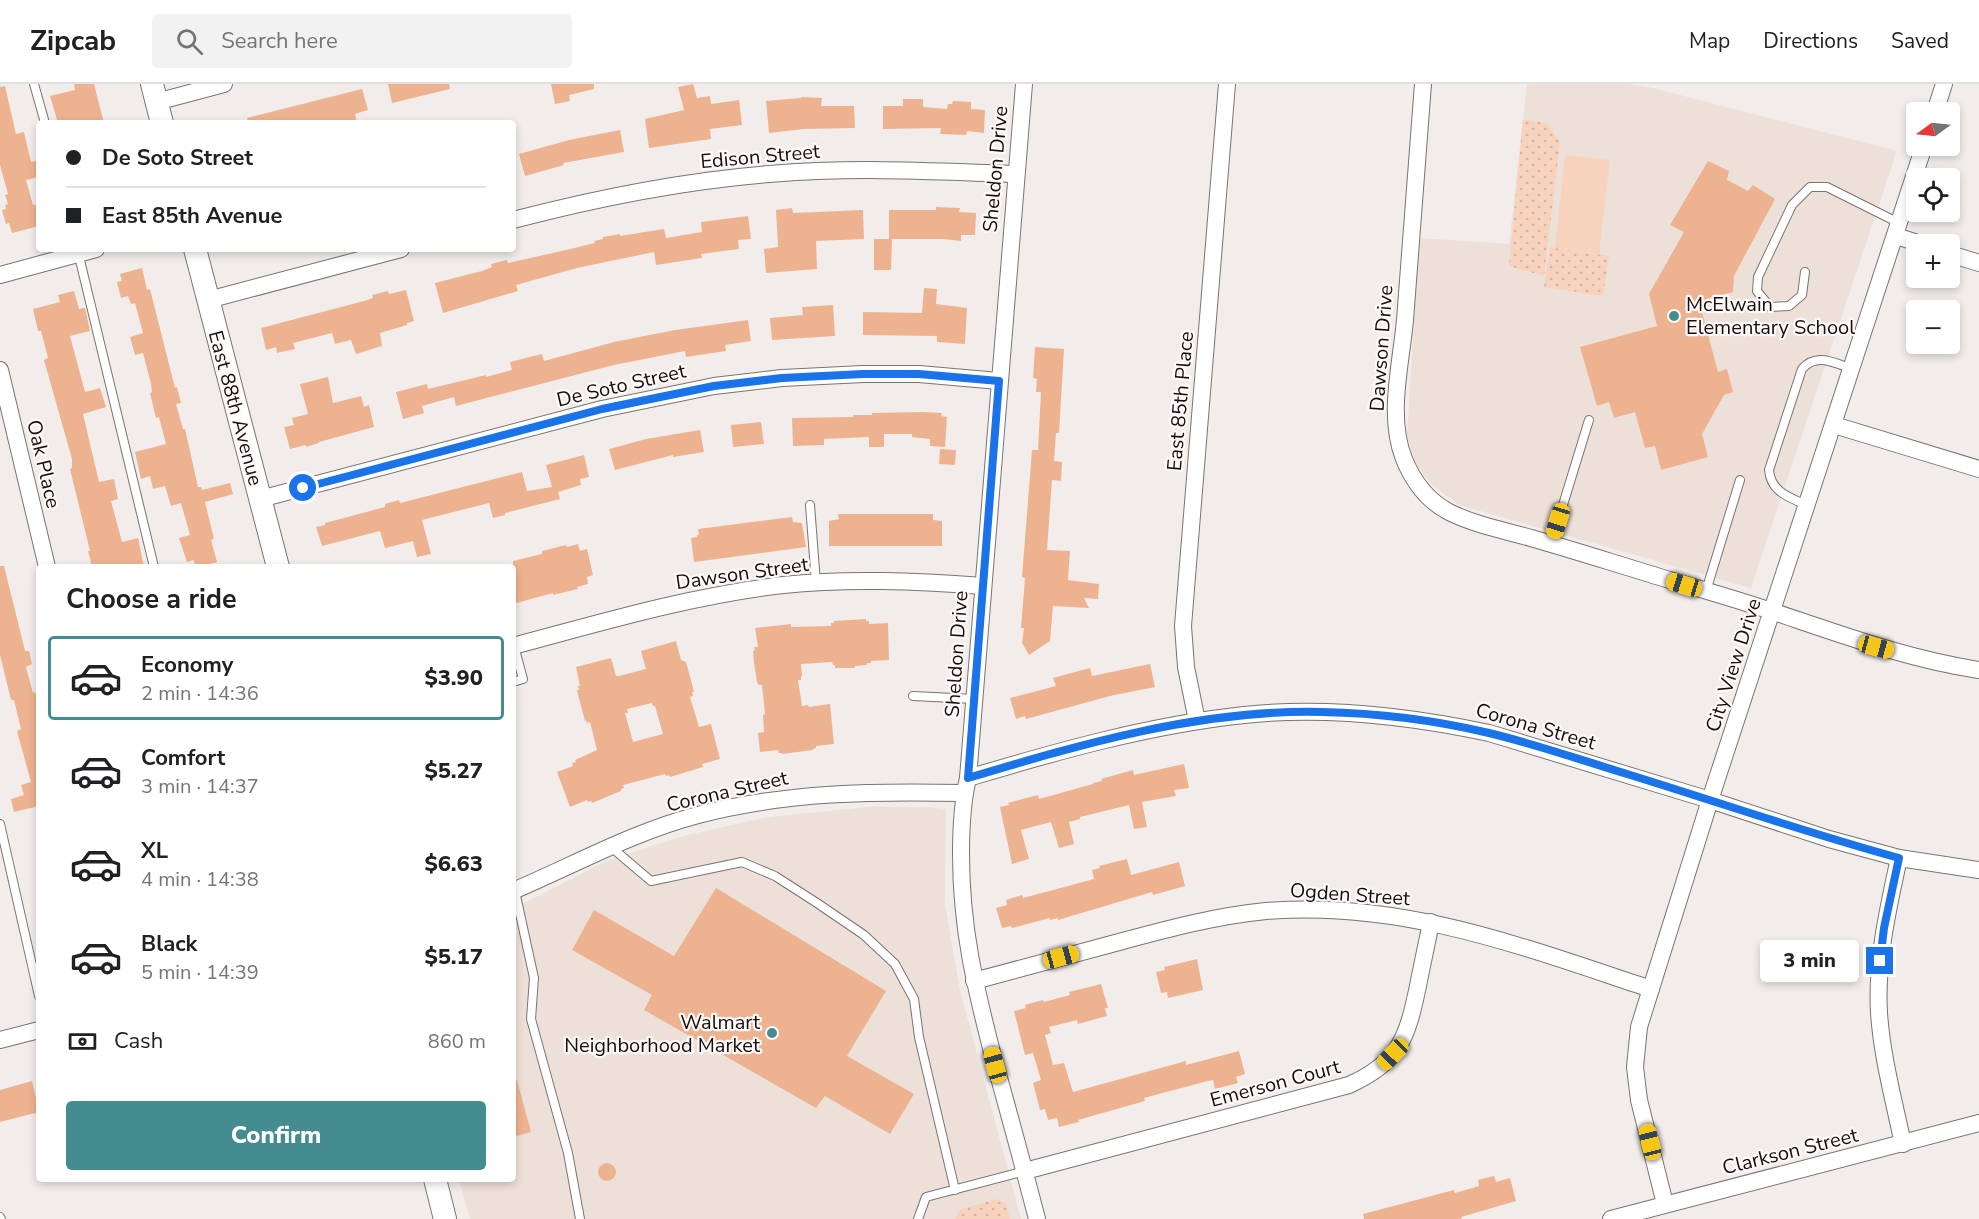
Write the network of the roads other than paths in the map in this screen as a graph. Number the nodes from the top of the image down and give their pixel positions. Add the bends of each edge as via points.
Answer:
1 (34, 84) edge
2 (224, 84) edge
3 (1024, 84) edge
4 (1227, 84) edge
5 (1423, 84) edge
6 (1944, 84) edge
7 (1938, 102) edge
8 (157, 103) edge
9 (44, 120) edge
10 (1921, 156) edge
11 (1015, 174) junction
12 (516, 219) edge
13 (1898, 230) junction
14 (1906, 235) edge
15 (75, 252) edge
16 (78, 252) edge
17 (196, 252) edge
18 (390, 252) edge
19 (1960, 257) edge
20 (1979, 263) edge
21 (1805, 272) dead end
22 (0, 275) edge
23 (208, 300) junction
24 (1853, 369) junction
25 (0, 370) edge
26 (999, 381) junction
27 (1589, 420) dead end
28 (1834, 425) junction
29 (1979, 469) edge
30 (1740, 480) dead end
31 (260, 499) junction
32 (810, 505) dead end
33 (1808, 506) junction
34 (1551, 544) junction
35 (46, 564) edge
36 (153, 564) edge
37 (277, 564) edge
38 (816, 583) junction
39 (983, 586) junction
40 (1706, 591) junction
41 (1773, 612) junction
42 (516, 645) edge
43 (516, 656) edge
44 (1979, 670) edge
45 (516, 681) edge
46 (913, 696) dead end
47 (974, 699) junction
48 (1197, 721) junction
49 (966, 785) junction
50 (1710, 800) junction
51 (0, 824) edge
52 (611, 847) junction
53 (1899, 858) junction
54 (1979, 870) edge
55 (516, 890) edge
56 (516, 900) edge
57 (1431, 922) junction
58 (974, 981) junction
59 (36, 983) edge
60 (1651, 989) junction
61 (36, 1031) edge
62 (0, 1040) edge
63 (1979, 1123) edge
64 (1903, 1144) junction
65 (1024, 1171) junction
66 (436, 1182) edge
67 (955, 1190) junction
68 (1665, 1204) junction
69 (445, 1219) edge
70 (579, 1219) edge
71 (918, 1219) edge
72 (1037, 1219) edge
73 (1611, 1219) edge

1 - 9 lane
2 - 8 street
3 - 11 street, Sheldon Drive
4 - 48 street, East 85th Place via 1184,626 1186,668
5 - 34 street, Dawson Drive via 1396,402 1404,460 1416,482 1436,503 1471,522
6 - 7 street
10 - 13 street, City View Drive
11 - 12 street, Edison Street via 887,170 767,174 632,192
11 - 26 street, Sheldon Drive
13 - 14 street
13 - 21 lane via 1827,187 1810,187 1792,206 1758,277 1757,291 1770,307 1789,306 1802,295
13 - 24 street, City View Drive
15 - 22 street
16 - 36 lane
17 - 23 main road, East 88th Avenue
18 - 23 street
19 - 20 street
23 - 31 main road, East 88th Avenue
24 - 28 street, City View Drive
24 - 33 lane via 1822,359 1807,363 1802,369 1769,470 1776,489
25 - 35 street, Oak Place
26 - 31 street, De Soto Street via 863,374 714,386 602,409
26 - 39 street, Sheldon Drive
27 - 34 lane
28 - 29 street
28 - 33 street, City View Drive
30 - 40 lane
31 - 37 main road, East 88th Avenue
32 - 38 lane
33 - 41 street, City View Drive
34 - 40 street, Dawson Drive
38 - 39 street, Dawson Street via 864,580
38 - 42 street, Dawson Street via 727,593 632,613
39 - 47 street, Sheldon Drive
40 - 41 street, Dawson Drive
41 - 44 street, Dawson Drive via 1876,647
41 - 50 street, City View Drive
43 - 45 lane via 523,680
46 - 47 lane
47 - 49 street, Sheldon Drive
48 - 49 street, Corona Street via 1025,760
48 - 50 street, Corona Street via 1321,712 1416,719 1521,741
49 - 52 street, Corona Street via 764,801 697,815
49 - 58 street, Sheldon Drive via 961,884
50 - 53 street, Corona Street
50 - 60 street, City View Drive
51 - 59 lane
52 - 55 street, Corona Street
52 - 67 lane via 651,882 742,862 764,871 864,934 895,964 914,999 918,1037
53 - 54 street, Corona Street
53 - 64 street via 1884,928 1879,1012
56 - 70 lane via 534,978 531,1019 568,1153
57 - 58 street, Ogden Street via 1337,910 1224,916
57 - 60 street, Ogden Street
57 - 65 street, Emerson Court via 1410,1024 1393,1054 1366,1077 1349,1085
58 - 65 street, Sheldon Drive
60 - 68 street, City View Drive via 1639,1027 1635,1067
61 - 62 street
63 - 64 street, Clarkson Street
64 - 68 street, Clarkson Street
65 - 67 lane
65 - 72 street, Sheldon Drive
66 - 69 main road
67 - 71 lane via 926,1197
68 - 73 street, Clarkson Street

